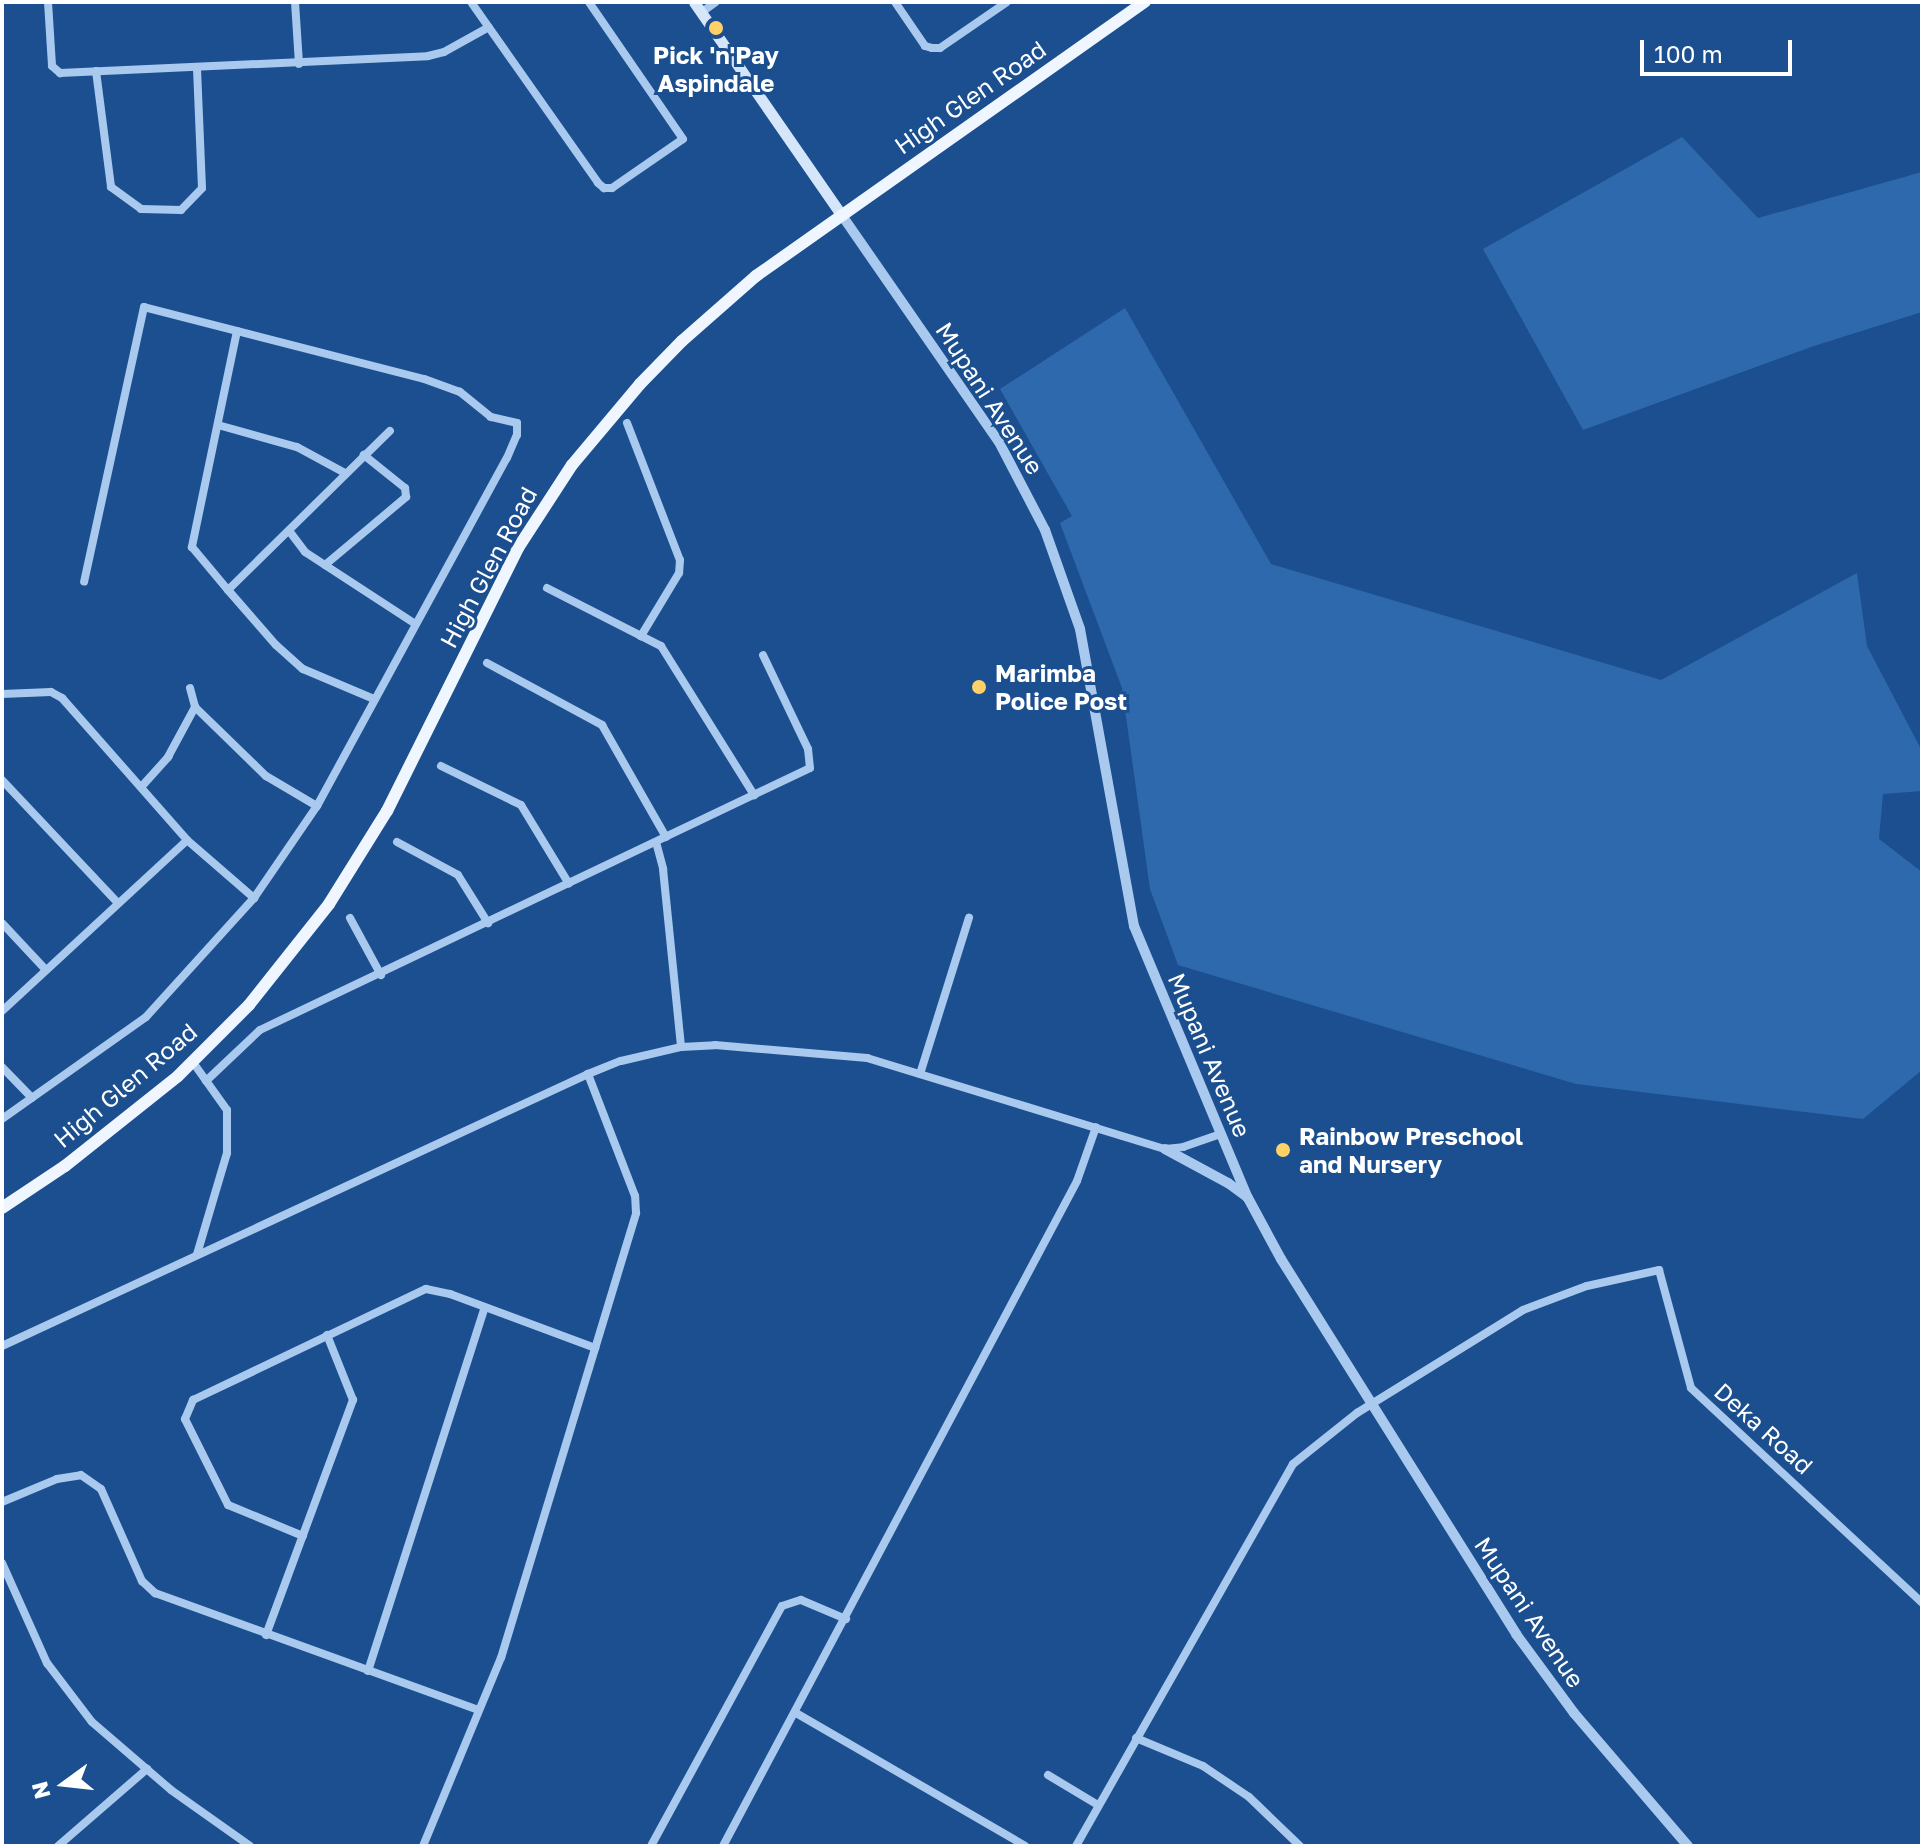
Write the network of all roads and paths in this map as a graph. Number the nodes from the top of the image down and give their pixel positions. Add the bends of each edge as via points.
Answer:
1 (48, 2) edge
2 (295, 2) edge
3 (471, 2) edge
4 (589, 2) edge
5 (716, 2) edge
6 (895, 2) edge
7 (1145, 2) edge
8 (1003, 3) edge
9 (698, 7) edge
10 (489, 27) junction
11 (299, 64) junction
12 (197, 69) junction
13 (96, 71) junction
14 (841, 214) junction
15 (237, 331) junction
16 (627, 423) dead end
17 (218, 425) junction
18 (390, 431) dead end
19 (364, 455) junction
20 (345, 473) junction
21 (290, 532) junction
22 (325, 565) junction
23 (84, 582) dead end
24 (547, 588) dead end
25 (228, 590) junction
26 (414, 623) junction
27 (641, 636) junction
28 (763, 655) dead end
29 (487, 663) dead end
30 (190, 688) dead end
31 (2, 694) edge
32 (374, 699) junction
33 (195, 707) junction
34 (441, 766) dead end
35 (2, 780) edge
36 (143, 785) junction
37 (754, 795) junction
38 (317, 806) junction
39 (666, 837) junction
40 (187, 840) junction
41 (397, 842) dead end
42 (656, 842) junction
43 (569, 884) junction
44 (254, 898) junction
45 (118, 903) junction
46 (350, 918) dead end
47 (969, 918) dead end
48 (2, 923) edge
49 (488, 923) junction
50 (46, 970) junction
51 (381, 975) junction
52 (2, 1011) edge
53 (681, 1047) junction
54 (192, 1061) junction
55 (2, 1067) edge
56 (588, 1074) junction
57 (920, 1074) junction
58 (206, 1081) junction
59 (32, 1098) junction
60 (2, 1119) edge
61 (1096, 1127) junction
62 (1220, 1134) junction
63 (1165, 1149) junction
64 (1248, 1198) junction
65 (2, 1208) edge
66 (197, 1254) junction
67 (485, 1307) junction
68 (327, 1335) junction
69 (2, 1346) edge
70 (595, 1348) junction
71 (1372, 1404) junction
72 (2, 1502) edge
73 (303, 1536) junction
74 (2, 1563) edge
75 (1922, 1603) edge
76 (846, 1619) junction
77 (266, 1635) junction
78 (368, 1671) junction
79 (479, 1710) junction
80 (796, 1713) junction
81 (1136, 1738) junction
82 (147, 1769) junction
83 (1048, 1775) dead end
84 (1098, 1805) junction
85 (58, 1846) edge
86 (250, 1846) edge
87 (423, 1846) edge
88 (651, 1846) edge
89 (723, 1846) edge
90 (1025, 1846) edge
91 (1076, 1846) edge
92 (1300, 1846) edge
93 (1688, 1846) edge

1 - 13 street via 53,69
2 - 11 street
3 - 10 street
4 - 10 street via 683,139 612,188 598,183
5 - 9 street
6 - 8 street via 925,46 932,48 940,48
7 - 14 main road, High Glen Road
9 - 14 main road
10 - 11 street via 434,55
11 - 12 street
12 - 13 street
12 - 13 street via 202,188 181,210 141,209 111,187
14 - 54 main road, High Glen Road via 756,276 682,341 601,426 518,548 387,811 329,904 249,1005
14 - 62 street, Mupani Avenue via 999,442 1045,530 1080,629 1134,926
15 - 17 street
15 - 23 street via 148,306 142,309
15 - 26 street via 424,379 460,392 491,417 517,423 507,458
16 - 27 street via 680,560 679,573
17 - 20 street via 297,447
17 - 25 street via 192,547
18 - 19 street
19 - 20 street
19 - 22 street via 408,493
20 - 21 street
21 - 22 street via 298,546
21 - 25 street
22 - 26 street
24 - 27 street
25 - 32 street via 303,669
26 - 32 street
27 - 37 street via 661,646
28 - 37 street via 811,760 810,768
29 - 39 street via 602,725
30 - 33 street
31 - 36 street via 57,694
32 - 38 street
33 - 36 street via 168,757
33 - 38 street via 266,776
34 - 43 street via 521,805
35 - 45 street
36 - 40 street
37 - 39 street
38 - 44 street
39 - 42 street
40 - 44 street
40 - 45 street
41 - 49 street via 458,875
42 - 43 street
42 - 53 street
43 - 49 street
44 - 59 street via 146,1017
45 - 50 street
46 - 51 street
47 - 57 street
48 - 50 street
49 - 51 street
50 - 52 street
51 - 58 street via 260,1030
53 - 56 street
53 - 57 street via 715,1045 867,1058
54 - 58 street
54 - 65 main road, High Glen Road via 116,1127
55 - 59 street
56 - 66 street
56 - 70 street via 636,1204
57 - 61 street
58 - 66 street via 227,1110 227,1153
59 - 60 street
61 - 63 street
61 - 76 street via 1077,1181
62 - 63 street
62 - 64 street, Mupani Avenue
63 - 64 street
64 - 71 street, Mupani Avenue
66 - 69 street
67 - 68 street via 426,1289
67 - 70 street
67 - 78 street
68 - 73 street via 353,1400
68 - 73 street via 198,1396 185,1419 228,1505
70 - 79 street via 501,1658
71 - 75 street, Deka Road via 1523,1310 1587,1286 1659,1270 1691,1388
71 - 81 street via 1293,1464
71 - 93 street, Mupani Avenue via 1516,1634 1574,1713
72 - 77 street via 81,1475 101,1489 142,1581 155,1593
73 - 77 street
74 - 82 street via 47,1663 92,1722
76 - 80 street
76 - 88 street via 801,1600 782,1606
77 - 78 street
78 - 79 street
79 - 87 street
80 - 89 street
80 - 90 street
81 - 84 street
81 - 92 street via 1214,1774 1249,1797
82 - 85 street
82 - 86 street
83 - 84 street
84 - 91 street

